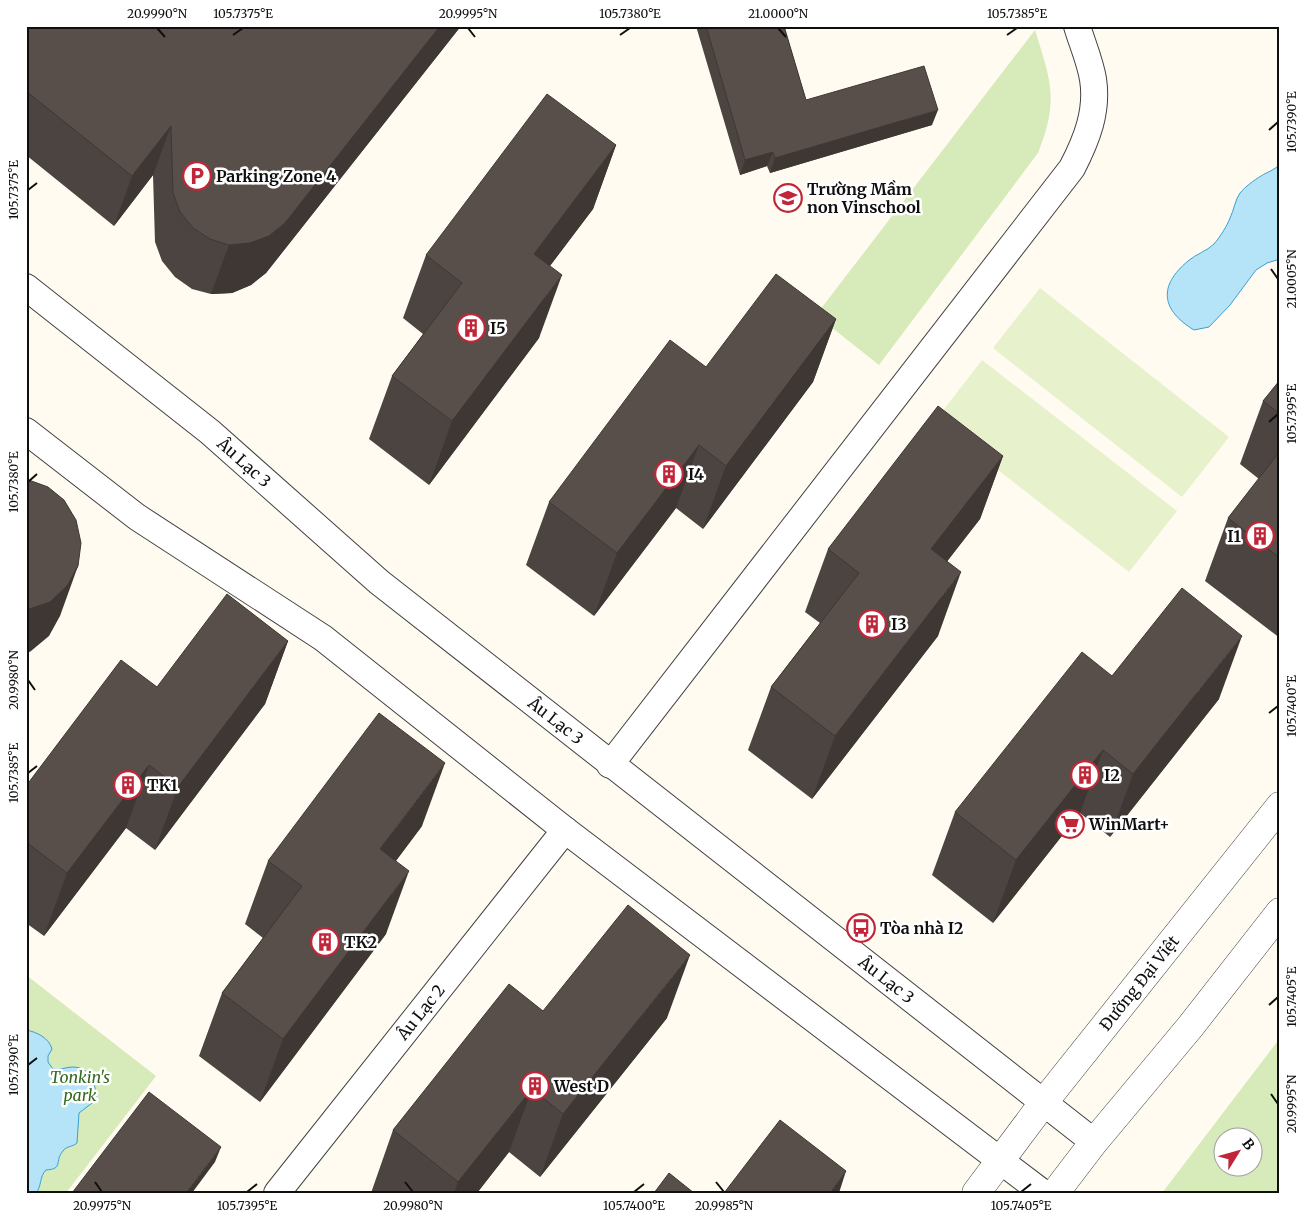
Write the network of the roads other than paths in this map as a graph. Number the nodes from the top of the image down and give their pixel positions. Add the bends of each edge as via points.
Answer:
1 (1077, 26) edge
2 (26, 288) edge
3 (26, 431) edge
4 (610, 765) junction
5 (1280, 806) edge
6 (564, 830) junction
7 (1280, 912) edge
8 (1044, 1102) junction
9 (1094, 1142) junction
10 (1000, 1162) junction
11 (277, 1193) edge
12 (976, 1193) edge
13 (1043, 1193) edge
14 (1055, 1193) edge

1 - 4 street via 1093,78 1094,113 1072,168
2 - 4 street, Âu Lạc 3 via 210,432 379,582
3 - 6 street via 137,517 323,638
4 - 8 street, Âu Lạc 3
5 - 8 street, Đường Đại Việt
6 - 10 street
6 - 11 street, Âu Lạc 2
7 - 9 street
8 - 9 street, Âu Lạc 3
8 - 10 street, Đường Đại Việt
9 - 14 street
10 - 12 street, Đường Đại Việt
10 - 13 street

